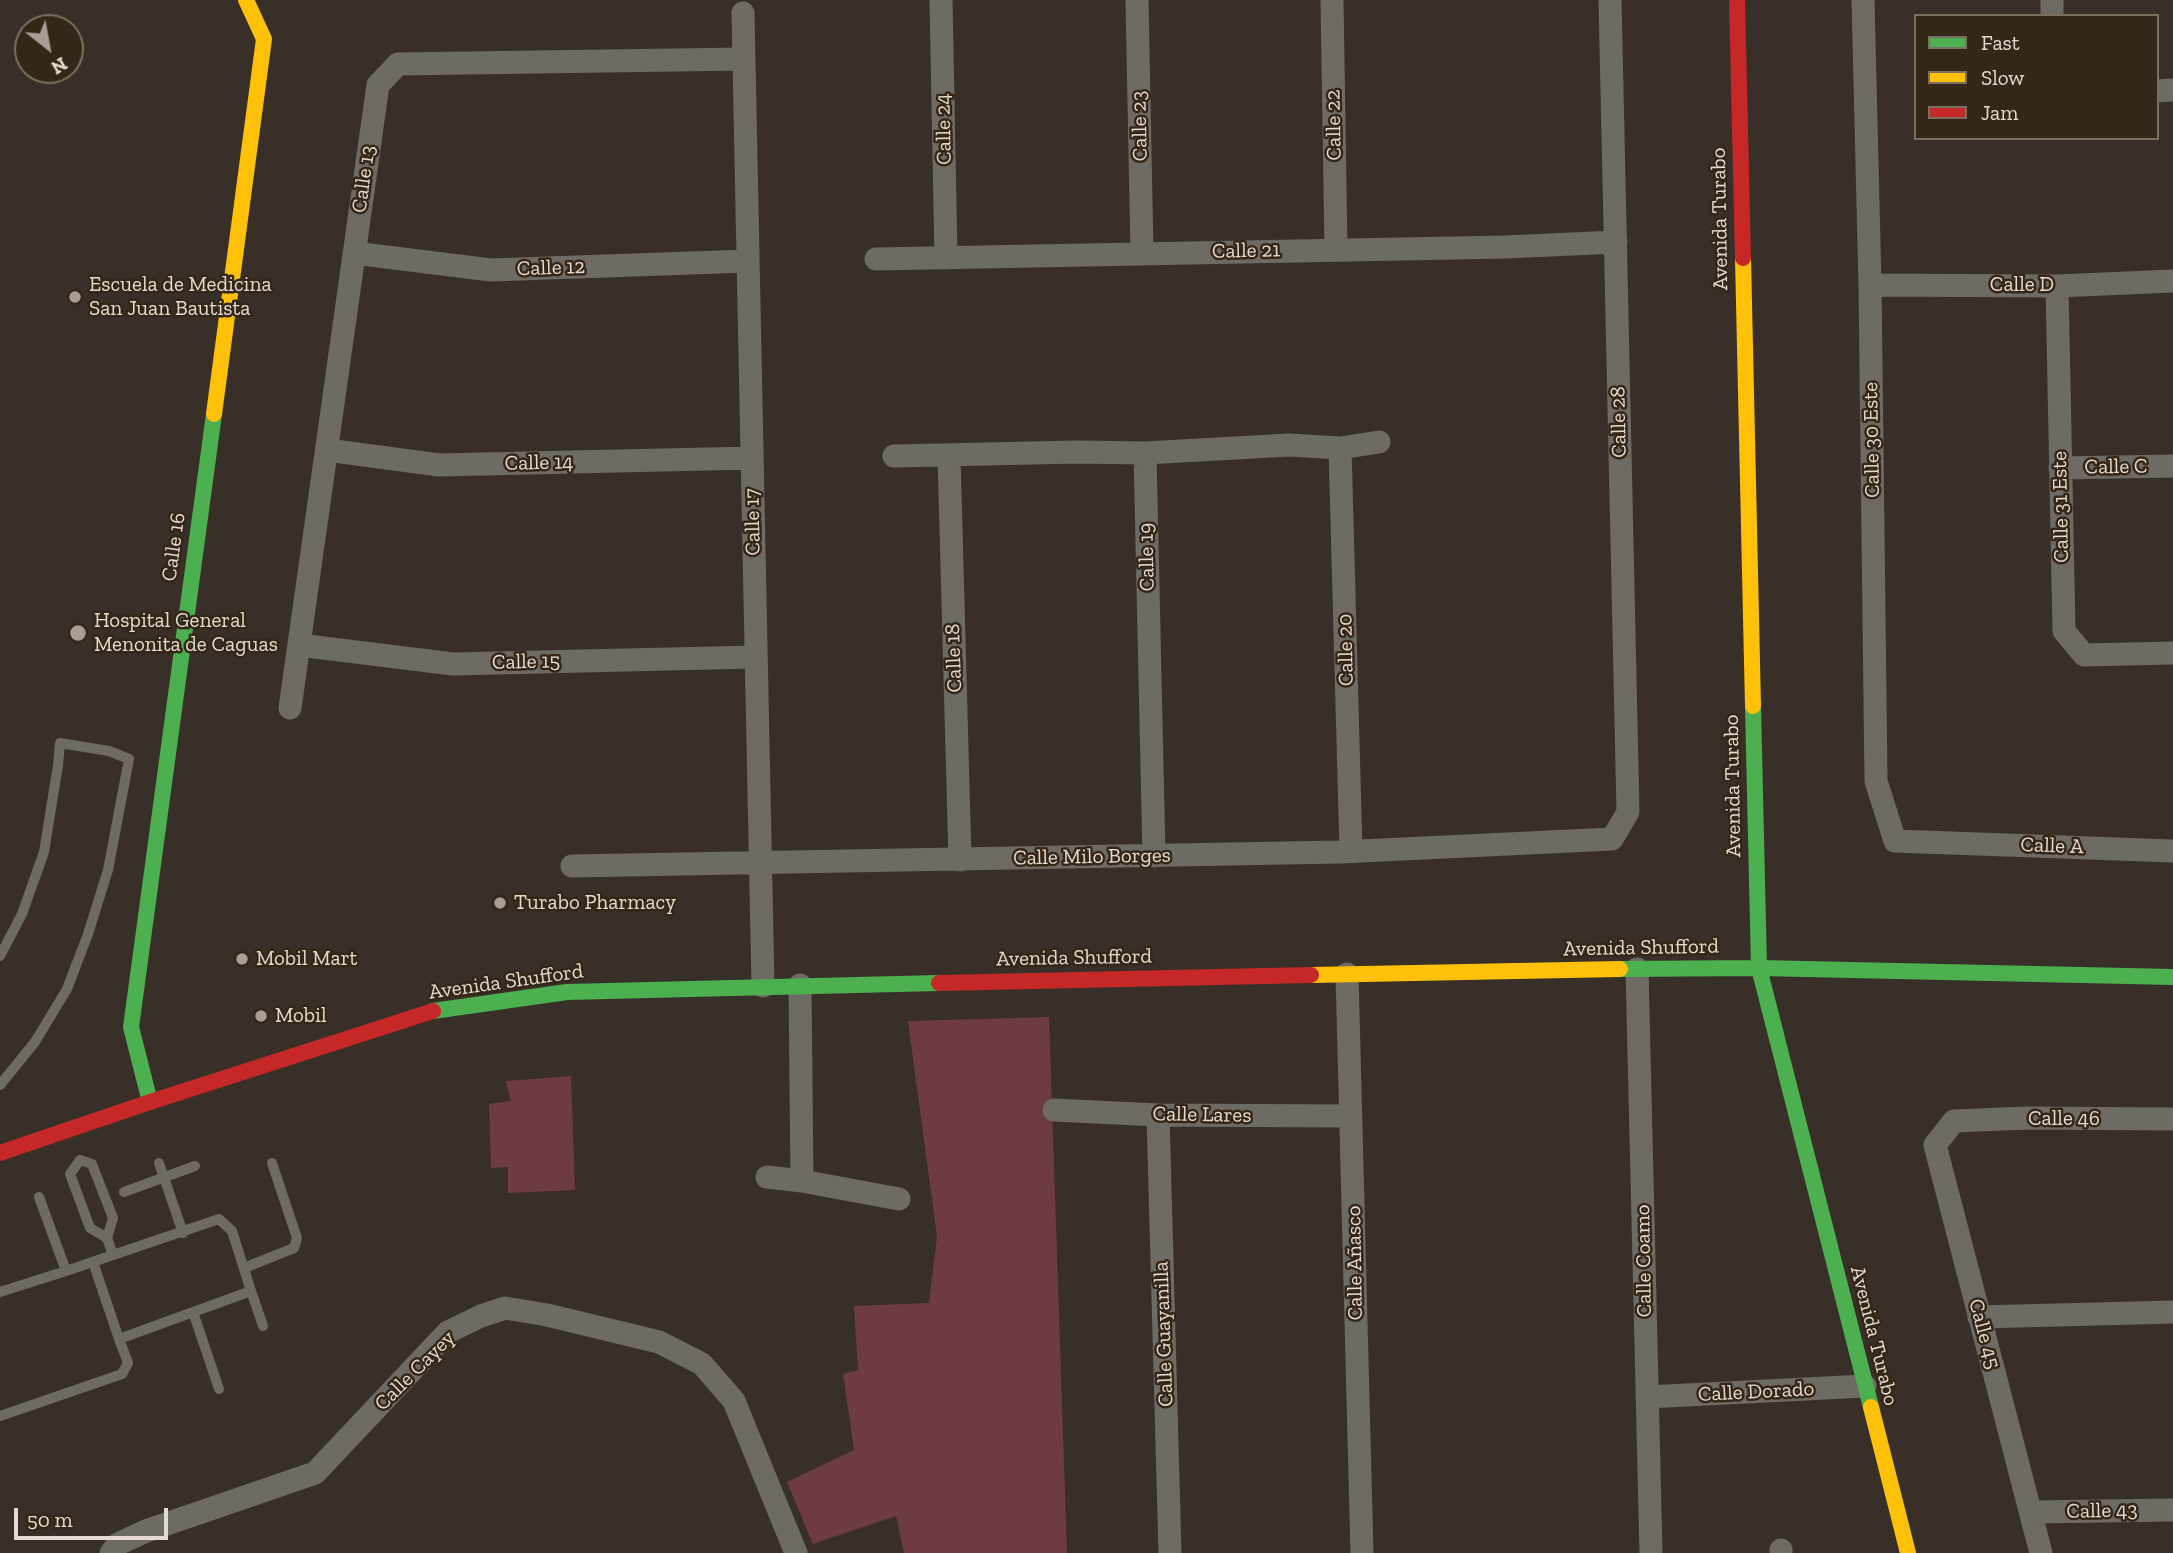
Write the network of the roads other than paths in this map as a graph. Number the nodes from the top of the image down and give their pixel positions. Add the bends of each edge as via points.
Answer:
1 (246, 0) edge
2 (941, 0) edge
3 (1137, 0) edge
4 (1332, 0) edge
5 (1610, 0) edge
6 (1737, 0) edge
7 (1863, 0) edge
8 (743, 13) dead end
9 (744, 59) junction
10 (1616, 242) junction
11 (1336, 250) junction
12 (354, 253) junction
13 (1142, 253) junction
14 (946, 258) junction
15 (876, 259) dead end
16 (748, 261) junction
17 (2173, 281) edge
18 (1870, 285) junction
19 (2056, 286) junction
20 (1379, 442) dead end
21 (1340, 448) junction
22 (327, 450) junction
23 (1145, 453) junction
24 (894, 456) dead end
25 (949, 456) junction
26 (752, 458) junction
27 (2173, 466) edge
28 (2060, 468) junction
29 (299, 645) junction
30 (2173, 653) edge
31 (755, 657) junction
32 (290, 708) dead end
33 (1612, 839) joint
34 (1931, 842) joint
35 (1351, 851) junction
36 (2173, 851) edge
37 (1154, 856) junction
38 (960, 860) junction
39 (761, 863) junction
40 (572, 866) dead end
41 (0, 956) edge
42 (1759, 968) junction
43 (1637, 969) junction
44 (1347, 974) junction
45 (2173, 977) edge
46 (800, 985) junction
47 (763, 986) junction
48 (0, 1084) edge
49 (150, 1102) junction
50 (1054, 1110) dead end
51 (1158, 1115) junction
52 (1351, 1116) junction
53 (2173, 1119) edge
54 (1954, 1121) joint
55 (74, 1145) junction
56 (0, 1153) edge
57 (159, 1163) dead end
58 (272, 1163) dead end
59 (195, 1166) dead end
60 (767, 1177) dead end
61 (164, 1178) junction
62 (802, 1181) junction
63 (124, 1192) dead end
64 (39, 1197) dead end
65 (899, 1199) dead end
66 (183, 1233) junction
67 (107, 1237) junction
68 (113, 1255) junction
69 (93, 1262) junction
70 (244, 1268) junction
71 (66, 1271) junction
72 (251, 1291) junction
73 (0, 1292) edge
74 (193, 1312) junction
75 (2173, 1312) edge
76 (1979, 1317) junction
77 (263, 1326) dead end
78 (119, 1339) junction
79 (1865, 1387) junction
80 (219, 1389) dead end
81 (1647, 1397) junction
82 (0, 1416) edge
83 (2173, 1510) edge
84 (2031, 1512) junction
85 (111, 1553) edge
86 (796, 1553) edge
87 (1170, 1553) edge
88 (1362, 1553) edge
89 (1651, 1553) edge
90 (1909, 1553) edge
91 (2041, 1553) edge

1 - 49 street, Calle 16 via 264,39 131,1027
2 - 14 street, Calle 24
3 - 13 street, Calle 23
4 - 11 street, Calle 22
5 - 10 street, Calle 28
6 - 42 street, Avenida Turabo
7 - 18 street, Calle 30 Este
8 - 9 street, Calle 17
9 - 12 street, Calle 13 via 398,64 378,85
9 - 16 street, Calle 17
10 - 11 street, Calle 21
10 - 33 street, Calle 28 via 1628,812
11 - 13 street, Calle 21
12 - 16 street, Calle 12 via 491,270
12 - 22 street, Calle 13
13 - 14 street, Calle 21
14 - 15 street, Calle 21
16 - 26 street, Calle 17
17 - 19 street, Calle D
18 - 19 street, Calle D
18 - 34 street, Calle 30 Este via 1876,781 1895,841
19 - 28 street, Calle 31 Este
20 - 21 street
21 - 23 street via 1289,445
21 - 35 street, Calle 20
22 - 26 street, Calle 14 via 439,465
22 - 29 street, Calle 13
23 - 25 street
23 - 37 street, Calle 19
24 - 25 street
25 - 38 street, Calle 18
26 - 31 street, Calle 17
27 - 28 street, Calle C
28 - 30 street, Calle 31 Este via 2064,631 2084,655
29 - 31 street, Calle 15 via 453,664
29 - 32 street, Calle 13
31 - 39 street, Calle 17
33 - 35 street, Calle Milo Borges
34 - 36 street, Calle A
35 - 37 street, Calle Milo Borges
37 - 38 street, Calle Milo Borges
38 - 39 street, Calle Milo Borges
39 - 40 street, Calle Milo Borges
39 - 47 street, Calle 17
41 - 48 lane via 22,914 44,852 60,743 129,759 108,870 67,989 35,1042
42 - 43 street, Avenida Shufford
42 - 45 street, Avenida Shufford
42 - 79 street, Avenida Turabo
43 - 44 street, Avenida Shufford
43 - 81 street, Calle Coamo
44 - 46 street, Avenida Shufford
44 - 52 street, Calle Añasco
46 - 47 street, Avenida Shufford
46 - 62 street
47 - 49 street, Avenida Shufford via 567,992 429,1012
49 - 55 street, Avenida Shufford
50 - 51 street, Calle Lares
51 - 52 street, Calle Lares
51 - 87 street, Calle Guayanilla
52 - 88 street, Calle Añasco
53 - 54 street, Calle 46
54 - 76 street, Calle 45 via 1935,1145
55 - 56 street, Avenida Shufford
55 - 67 lane via 92,1164 113,1218
55 - 67 lane via 70,1174 90,1228
57 - 61 lane
58 - 70 lane via 297,1238 294,1248
59 - 61 lane
60 - 62 street
61 - 63 lane
61 - 66 lane
62 - 65 street
64 - 71 lane
66 - 68 lane
66 - 70 lane via 219,1219 232,1231
67 - 68 lane
68 - 69 lane
69 - 71 lane
69 - 78 lane
70 - 72 lane
71 - 73 lane
72 - 74 lane
72 - 77 lane
74 - 78 lane
74 - 80 lane
75 - 76 street
76 - 84 street, Calle 45
78 - 82 lane via 128,1363 122,1374
79 - 81 street, Calle Dorado
79 - 90 street, Avenida Turabo
81 - 89 street, Calle Coamo
83 - 84 street, Calle 43
84 - 91 street, Calle 45
85 - 86 street, Calle Cayey via 118,1544 146,1531 315,1473 449,1332 505,1308 659,1342 702,1364 734,1401

